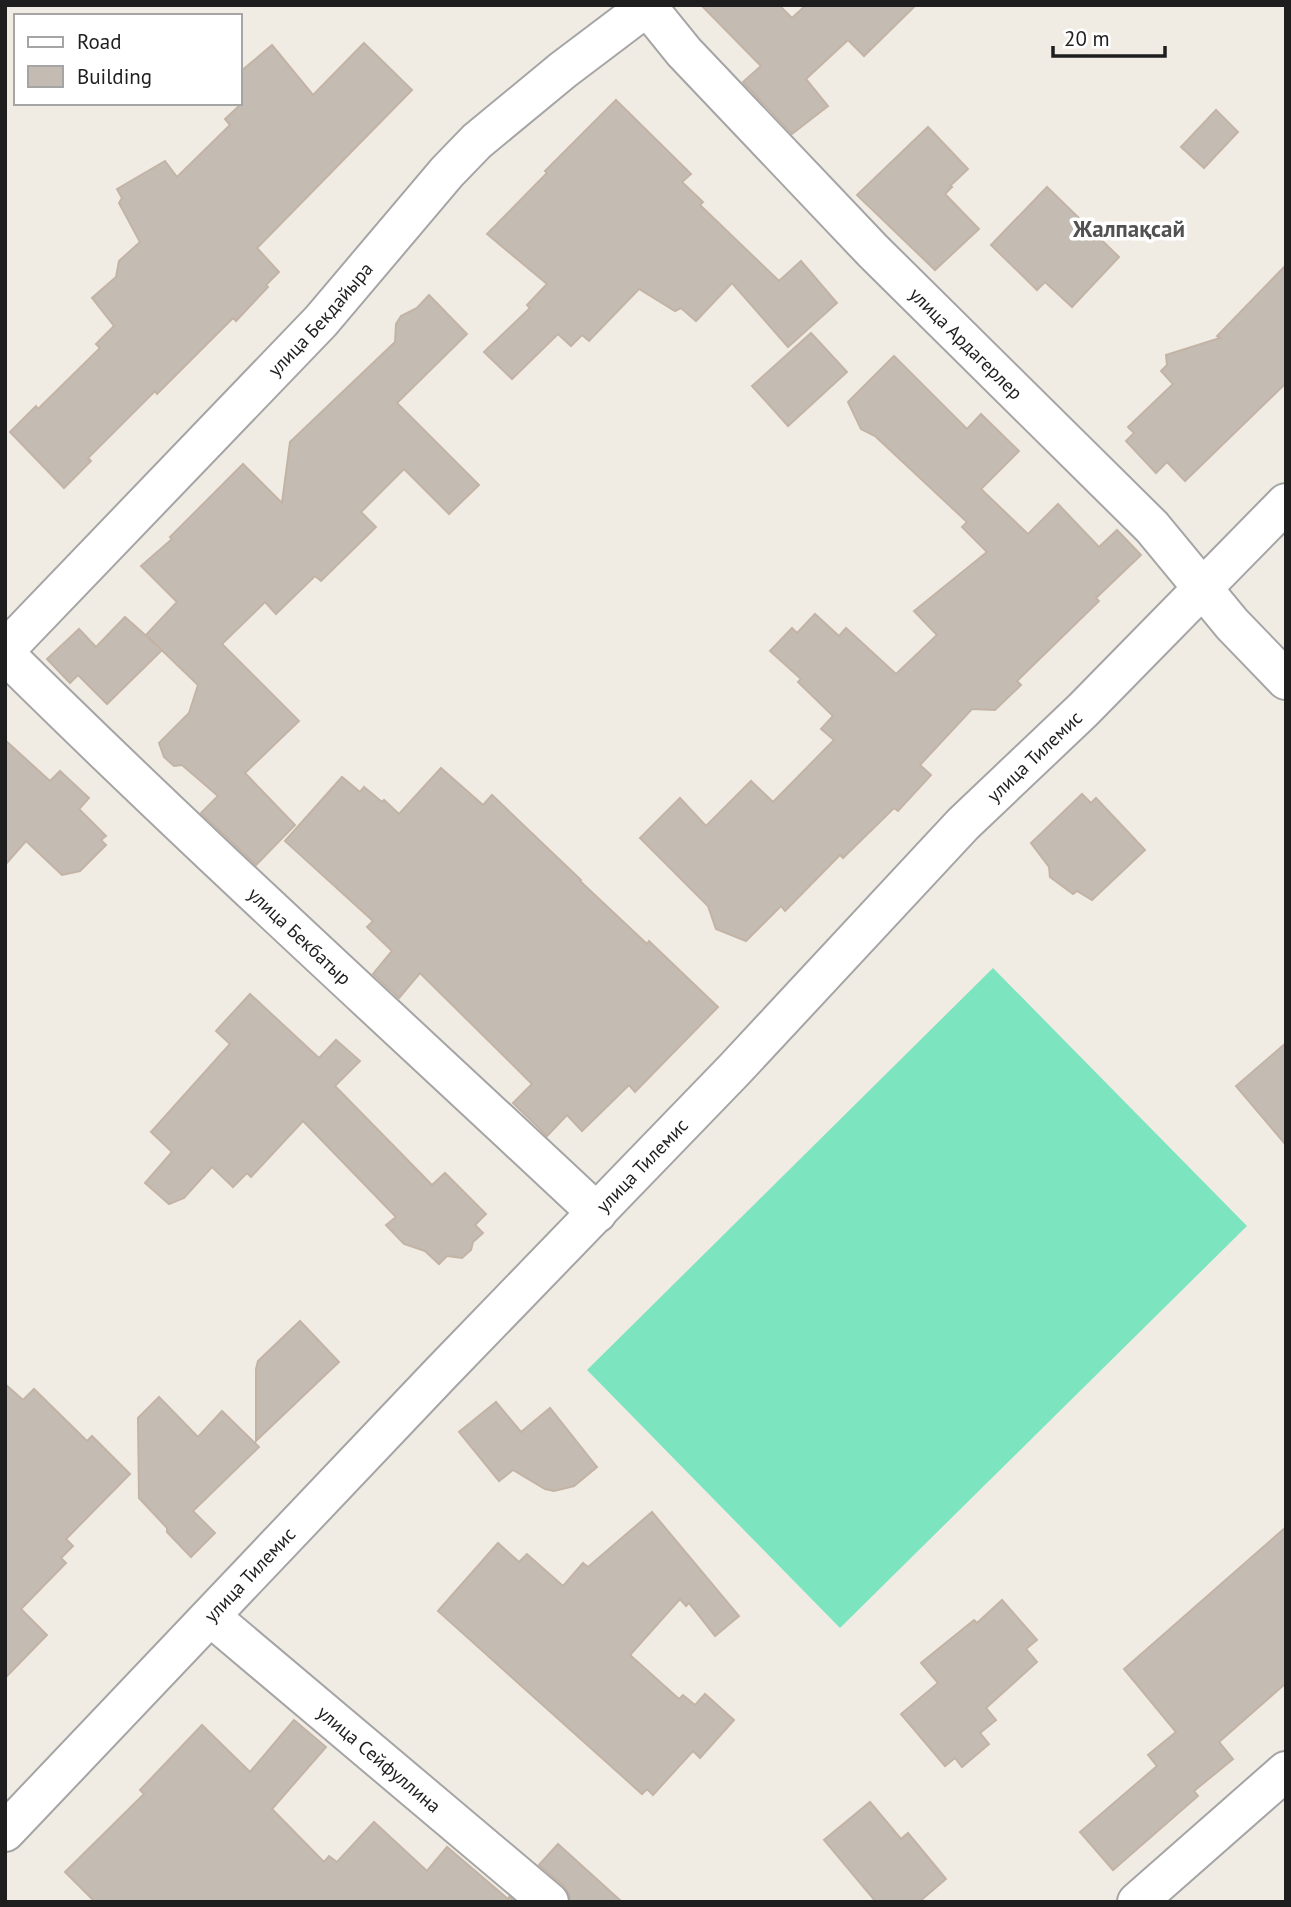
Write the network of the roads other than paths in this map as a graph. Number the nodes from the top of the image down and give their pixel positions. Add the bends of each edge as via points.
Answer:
1 (648, 6) edge
2 (1286, 503) edge
3 (1203, 587) junction
4 (5, 652) edge
5 (1286, 680) edge
6 (597, 1213) junction
7 (211, 1617) junction
8 (1286, 1771) edge
9 (5, 1832) edge
10 (550, 1902) edge
11 (1137, 1902) edge

1 - 3 street, улица Ардагерлер via 684,52 845,221 1152,527
1 - 4 street, улица Бекдайыра via 477,141 321,321
2 - 3 street, улица Тилемис
3 - 5 street, улица Ардагерлер via 1231,624
3 - 6 street, улица Тилемис via 963,824
4 - 6 street, улица Бекбатыр via 114,762
6 - 7 street, улица Тилемис
7 - 9 street, улица Тилемис
7 - 10 street, улица Сейфуллина
8 - 11 street

